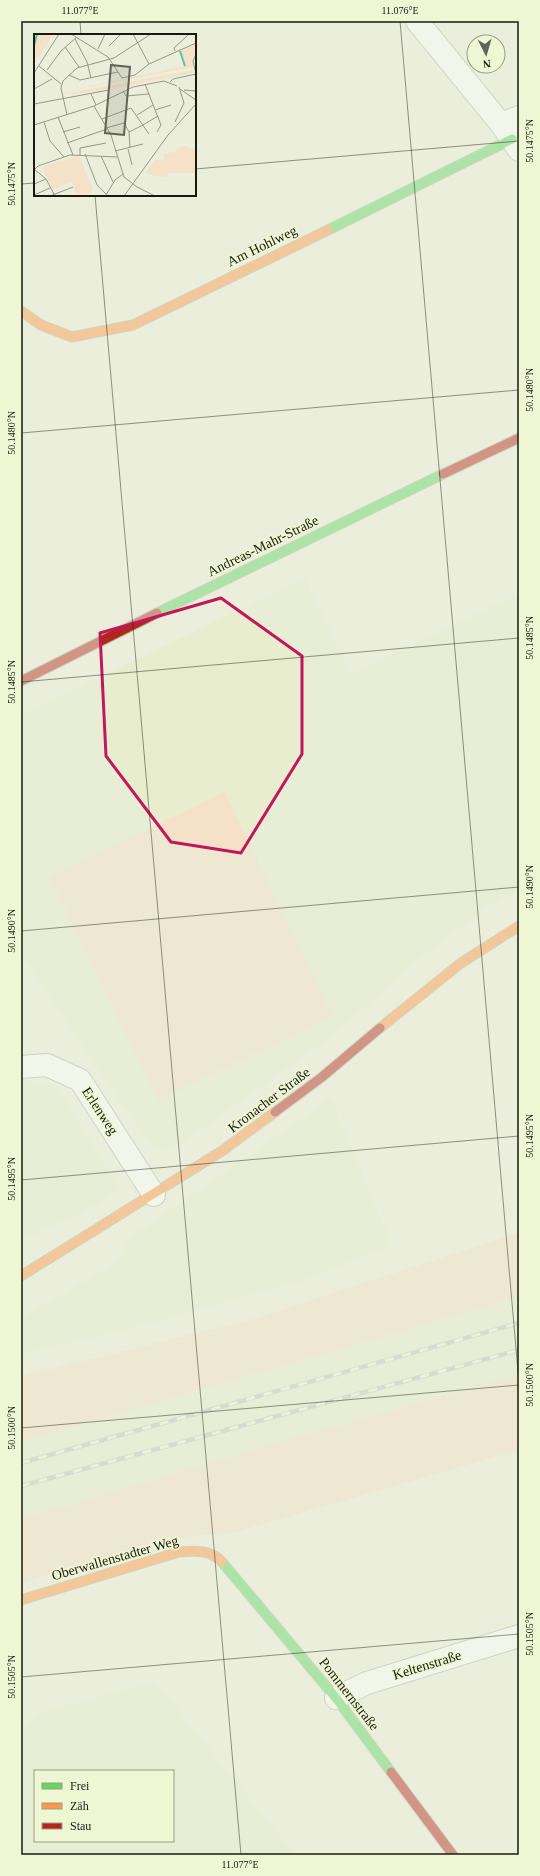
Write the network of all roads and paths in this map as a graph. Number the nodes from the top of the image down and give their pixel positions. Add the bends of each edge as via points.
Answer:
1 (417, 21) edge
2 (513, 133) edge
3 (21, 311) edge
4 (519, 438) edge
5 (21, 681) edge
6 (519, 926) edge
7 (21, 1067) edge
8 (154, 1195) junction
9 (21, 1276) edge
10 (217, 1557) joint
11 (21, 1600) edge
12 (519, 1636) edge
13 (336, 1698) junction
14 (453, 1855) edge

1 - 2 street
2 - 3 street, Am Hohlweg via 133,325 72,337 41,325
4 - 5 street, Andreas-Mahr-Straße via 268,558
6 - 8 street, Kronacher Straße via 461,963 427,989 280,1110
7 - 8 street, Erlenweg via 47,1065 80,1080
8 - 9 street, Kronacher Straße
10 - 11 street, Oberwallenstadter Weg via 203,1551 178,1552
10 - 13 street, Pommernstraße
12 - 13 street, Keltenstraße via 368,1683
13 - 14 street, Pommernstraße

